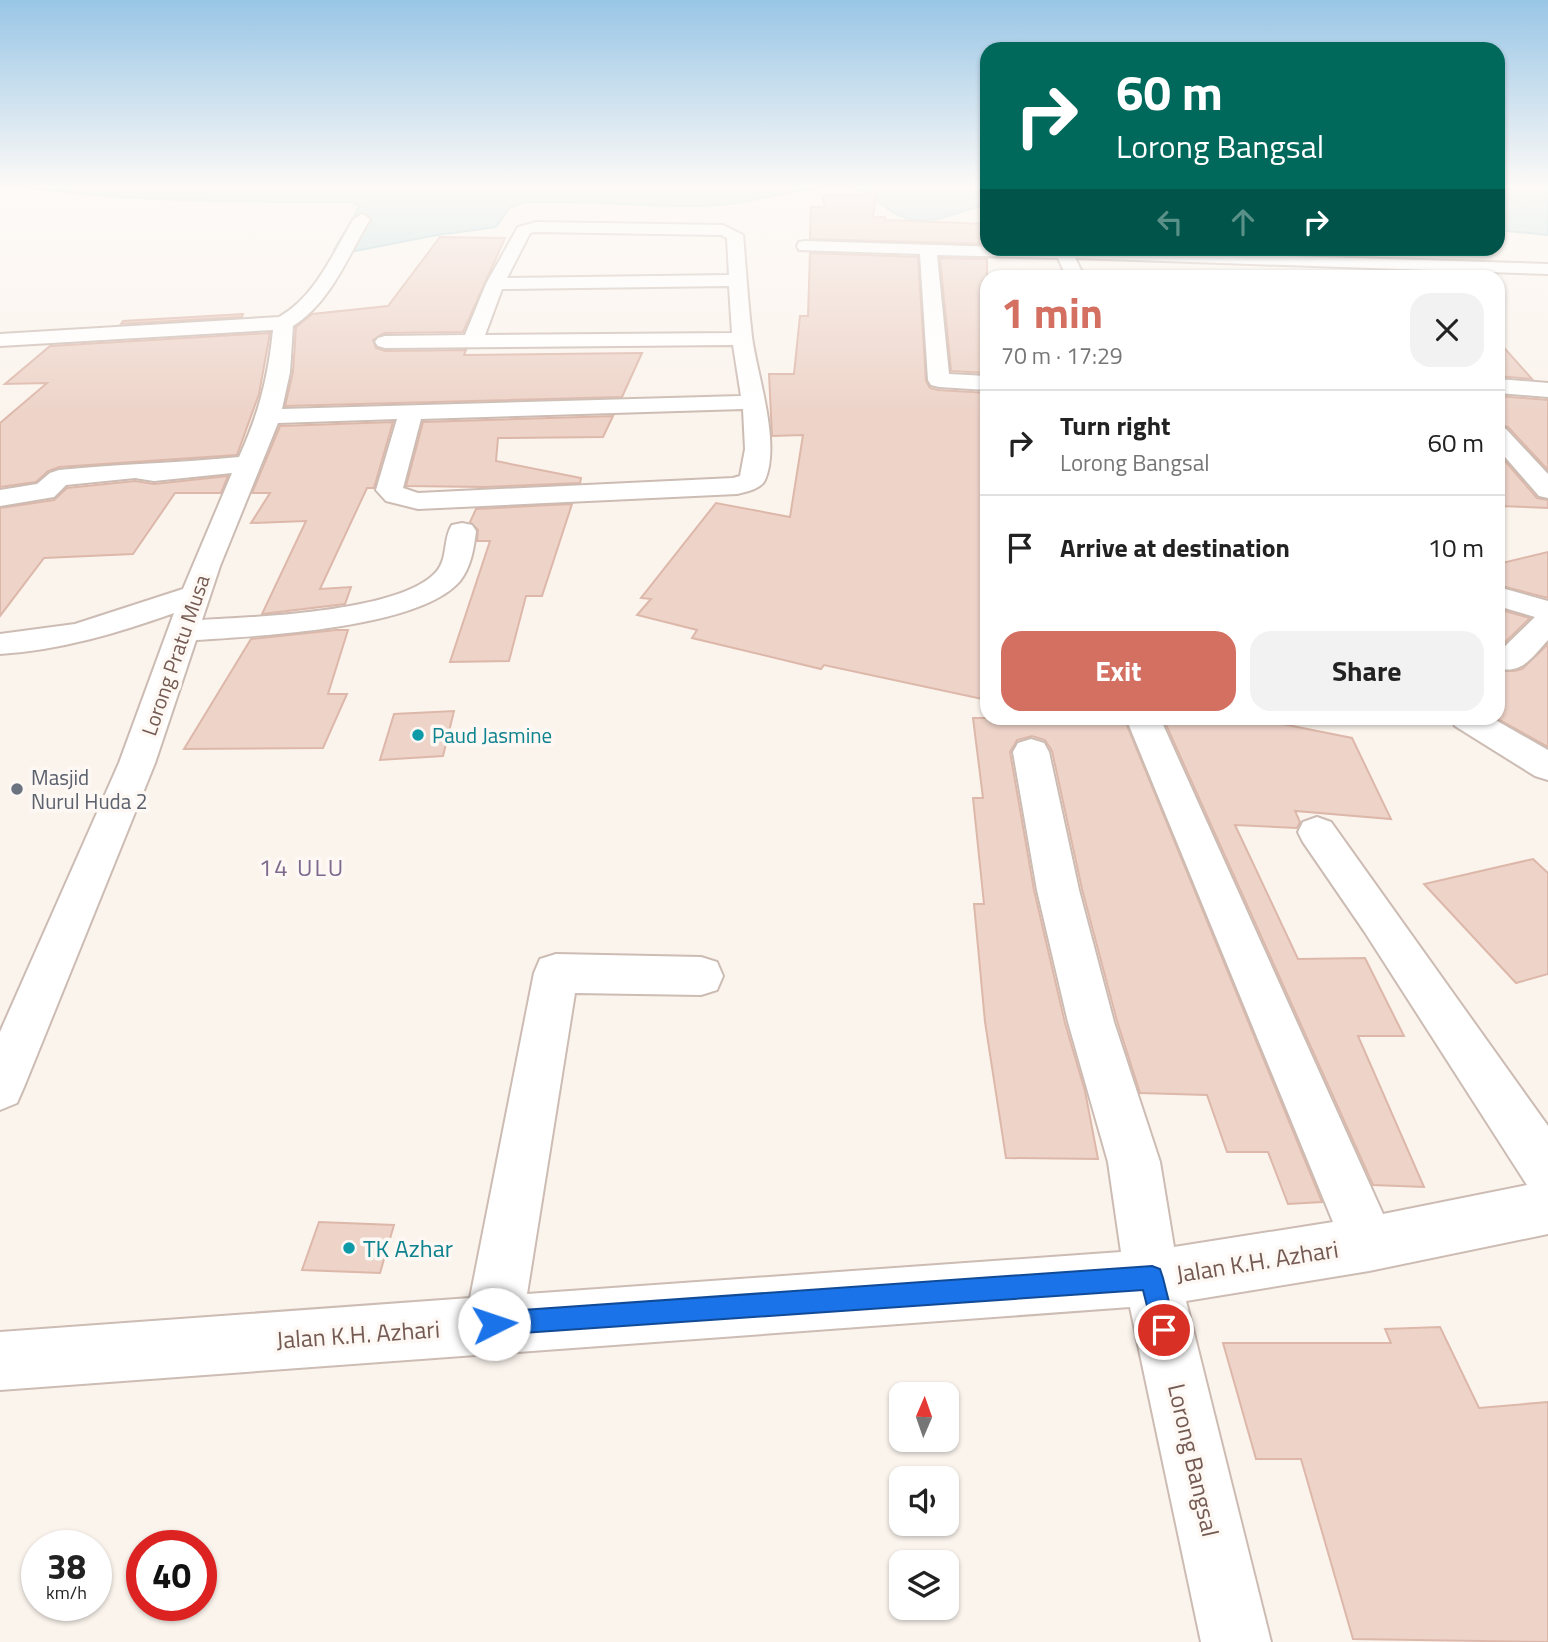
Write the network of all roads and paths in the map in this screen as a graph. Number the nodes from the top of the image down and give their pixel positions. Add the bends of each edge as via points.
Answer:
1 (337, 263) edge
2 (506, 263) edge
3 (736, 263) edge
4 (929, 263) edge
5 (1276, 263) edge
6 (1456, 263) edge
7 (1458, 265) junction
8 (1365, 269) edge
9 (1548, 269) edge
10 (737, 280) junction
11 (495, 284) junction
12 (283, 323) junction
13 (742, 339) junction
14 (0, 340) edge
15 (473, 341) junction
16 (384, 342) dead end
17 (980, 383) edge
18 (1505, 387) edge
19 (1548, 390) edge
20 (754, 402) junction
21 (411, 412) junction
22 (269, 416) junction
23 (1505, 441) edge
24 (248, 464) junction
25 (1544, 481) edge
26 (0, 498) edge
27 (462, 531) dead end
28 (197, 594) junction
29 (1505, 598) edge
30 (1548, 611) edge
31 (1548, 622) edge
32 (184, 631) junction
33 (0, 644) edge
34 (1509, 661) dead end
35 (1146, 725) edge
36 (1479, 725) edge
37 (1031, 752) dead end
38 (1548, 767) edge
39 (1317, 832) dead end
40 (701, 976) dead end
41 (0, 1087) edge
42 (1548, 1170) edge
43 (1548, 1207) edge
44 (1369, 1244) junction
45 (1152, 1278) junction
46 (494, 1324) junction
47 (0, 1361) edge
48 (1236, 1642) edge

1 - 12 street via 315,300
2 - 11 street
3 - 10 street
4 - 17 street via 939,380
5 - 8 street
6 - 7 street
7 - 8 street
7 - 9 street
10 - 11 street
10 - 13 street
11 - 15 street
12 - 14 street
12 - 22 street, Lorong Pratu Musa
13 - 15 street
13 - 20 street
15 - 16 street
18 - 19 street
20 - 21 street
20 - 21 street via 757,468 752,480 737,486 418,501 389,490
21 - 22 street
22 - 24 street, Lorong Pratu Musa
23 - 25 street
24 - 26 street via 60,478 45,491
24 - 28 street, Lorong Pratu Musa
27 - 32 street via 450,574 417,596 328,618
28 - 32 street, Lorong Pratu Musa
28 - 33 street via 94,628 36,642
29 - 30 street
31 - 34 street
32 - 41 street, Lorong Pratu Musa via 137,762
35 - 44 street
36 - 38 street
37 - 45 street, Lorong Bangsal via 1058,890 1133,1162
39 - 42 street
40 - 46 street via 556,973
43 - 44 street, Jalan K.H. Azhari
44 - 45 street, Jalan K.H. Azhari
45 - 46 street, Jalan K.H. Azhari
45 - 48 street, Lorong Bangsal
46 - 47 street, Jalan K.H. Azhari

